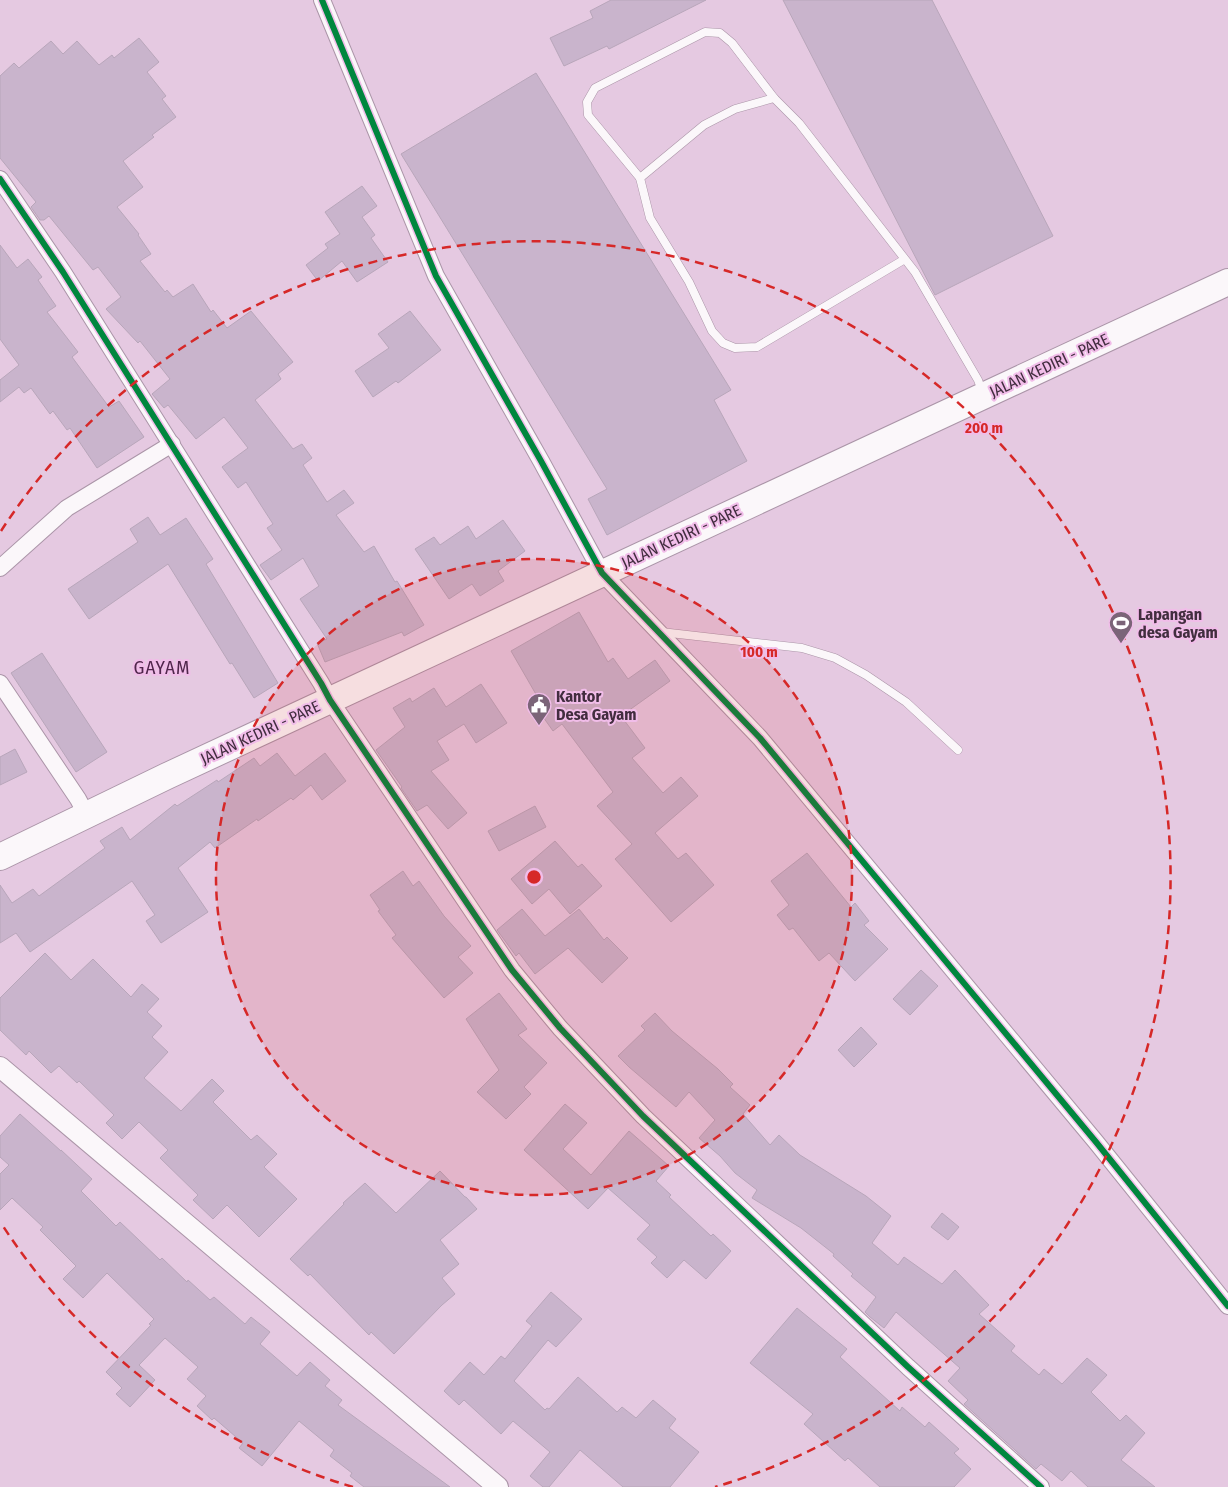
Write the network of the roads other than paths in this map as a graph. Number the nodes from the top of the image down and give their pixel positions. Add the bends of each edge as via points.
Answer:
1 (322, 0) edge
2 (774, 98) junction
3 (640, 178) junction
4 (0, 179) edge
5 (905, 259) junction
6 (1228, 282) edge
7 (984, 396) junction
8 (172, 444) junction
9 (0, 568) edge
10 (602, 573) junction
11 (657, 631) junction
12 (0, 683) edge
13 (330, 700) junction
14 (958, 750) dead end
15 (86, 814) junction
16 (0, 856) edge
17 (0, 1067) edge
18 (1228, 1306) edge
19 (498, 1487) edge
20 (1040, 1487) edge

1 - 10 street via 436,276
2 - 3 lane via 735,109 704,125
2 - 3 lane via 732,43 720,33 705,32 595,88 587,102 588,115
2 - 5 lane via 800,123
3 - 5 lane via 650,218 690,282 712,331 723,343 734,348 756,347
4 - 8 street via 64,272
5 - 7 lane via 974,371
6 - 7 main road, JALAN KEDIRI - PARE
7 - 10 main road, JALAN KEDIRI - PARE
8 - 9 street via 67,508
8 - 13 street
10 - 11 street
10 - 13 main road, JALAN KEDIRI - PARE
11 - 14 lane via 802,648 836,658 906,702
11 - 18 street via 760,738 1090,1134
12 - 15 street
13 - 15 main road, JALAN KEDIRI - PARE
13 - 20 street via 512,970 560,1028 643,1116
15 - 16 main road, JALAN KEDIRI - PARE
17 - 19 street

